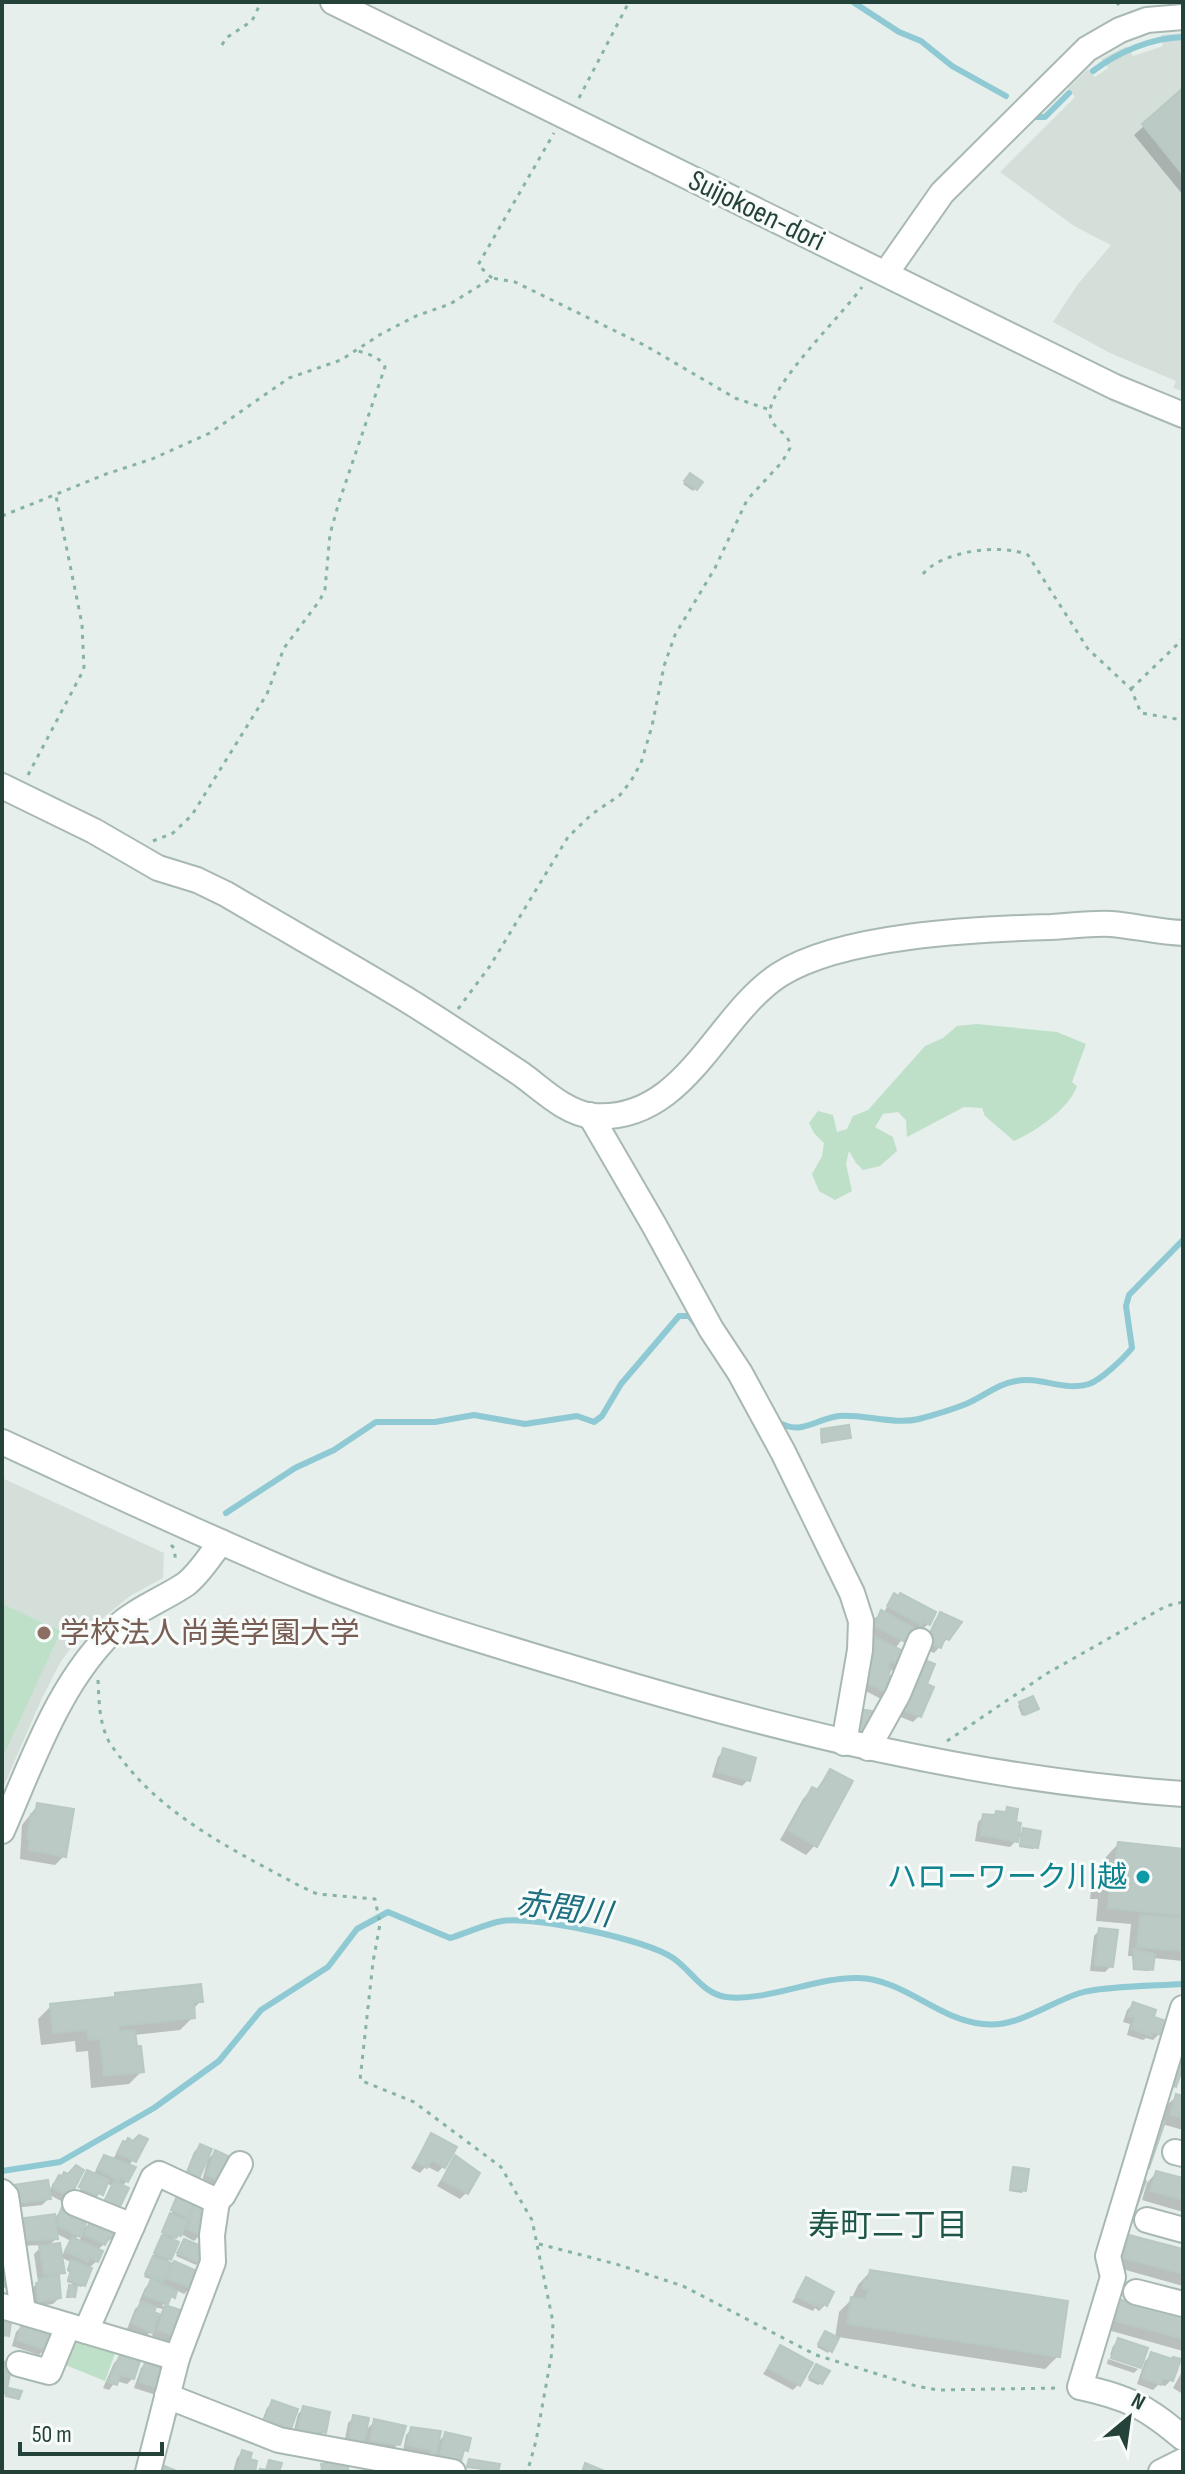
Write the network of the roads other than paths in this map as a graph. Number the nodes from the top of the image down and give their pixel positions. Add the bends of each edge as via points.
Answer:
1 (333, 2) edge
2 (1183, 17) edge
3 (886, 273) junction
4 (1183, 415) edge
5 (2, 786) edge
6 (1183, 933) edge
7 (590, 1115) junction
8 (2, 1442) edge
9 (221, 1542) junction
10 (920, 1641) dead end
11 (856, 1746) junction
12 (1183, 1794) edge
13 (2, 1831) edge
14 (1183, 2008) edge
15 (240, 2164) dead end
16 (2, 2192) edge
17 (217, 2201) junction
18 (75, 2203) dead end
19 (1147, 2220) dead end
20 (132, 2226) junction
21 (1183, 2230) edge
22 (1136, 2292) dead end
23 (1183, 2304) edge
24 (12, 2309) edge
25 (77, 2328) junction
26 (177, 2358) junction
27 (19, 2364) dead end
28 (167, 2396) junction
29 (1183, 2438) edge
30 (1183, 2461) edge
31 (148, 2472) edge
32 (453, 2472) edge
33 (1161, 2472) edge

1 - 3 street, Suijokoen-dori
2 - 3 street via 1147,20 1087,49 942,193
3 - 4 street, Suijokoen-dori via 1115,387
5 - 7 street via 158,868 226,894 446,1025 550,1096
6 - 7 street via 1113,924 993,928 846,949 794,966 770,981 693,1068 655,1101 632,1111
7 - 11 street via 740,1373 852,1593 861,1621
8 - 9 street
9 - 11 street via 454,1632 685,1702
9 - 13 street via 187,1583 118,1626 97,1650 61,1699
10 - 11 street via 898,1694
11 - 12 street via 1090,1786
14 - 29 street via 1108,2256 1113,2277 1080,2387 1129,2400
15 - 17 street
16 - 24 street
17 - 20 street via 159,2174
17 - 26 street via 213,2262
18 - 20 street
19 - 21 street
20 - 25 street
22 - 23 street
24 - 25 street
25 - 26 street
25 - 27 street via 49,2372
26 - 28 street
28 - 31 street
28 - 32 street via 279,2440
30 - 33 street

